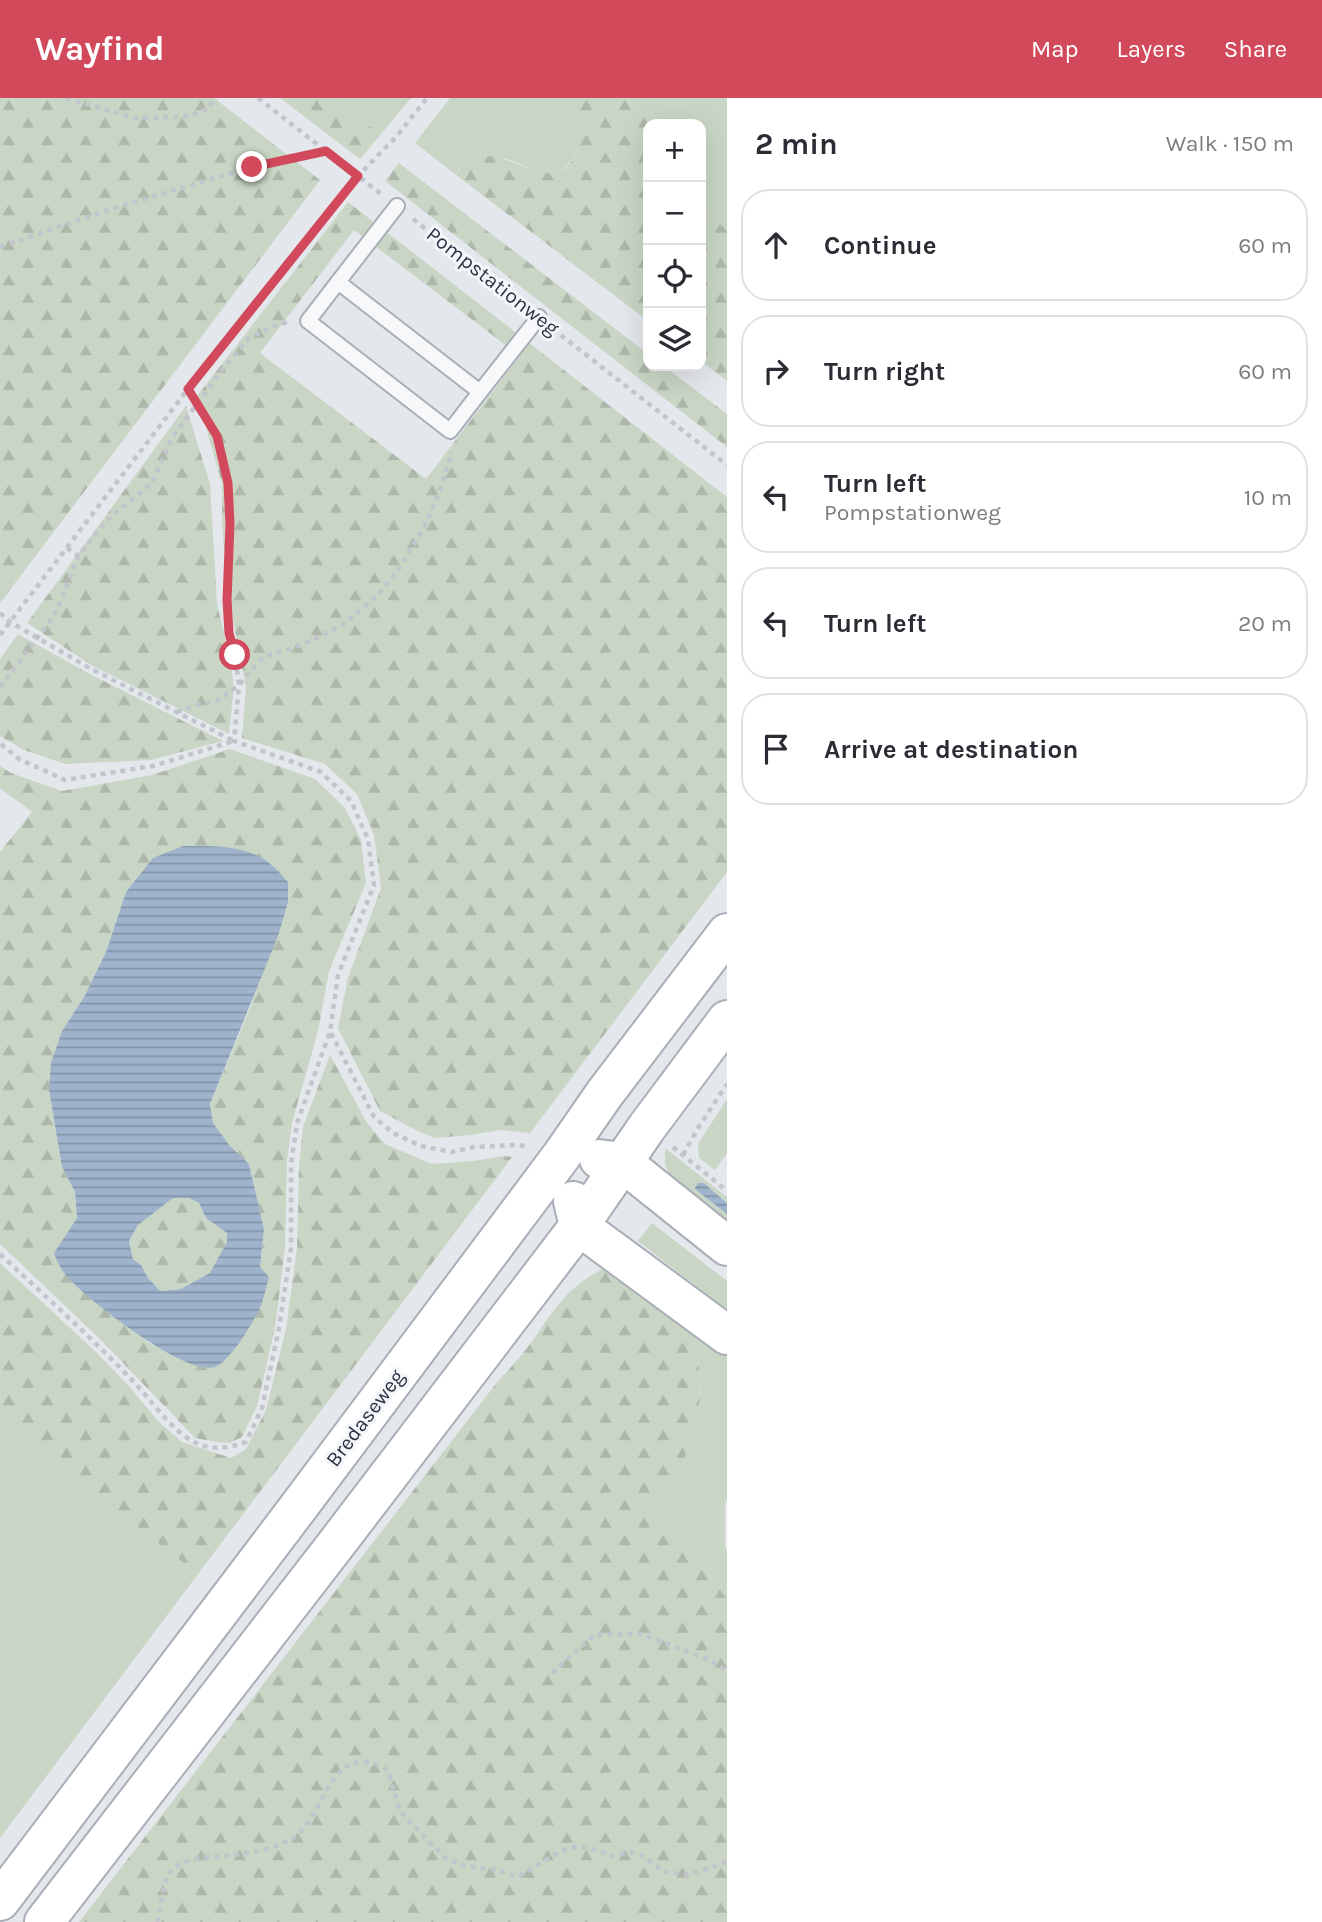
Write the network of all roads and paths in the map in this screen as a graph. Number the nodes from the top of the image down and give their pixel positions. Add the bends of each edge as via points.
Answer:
1 (66, 98) edge
2 (213, 98) edge
3 (258, 98) edge
4 (427, 98) edge
5 (326, 151) junction
6 (358, 176) junction
7 (397, 206) junction
8 (0, 247) edge
9 (338, 282) junction
10 (539, 317) junction
11 (308, 321) junction
12 (188, 389) junction
13 (480, 392) junction
14 (197, 404) junction
15 (464, 413) junction
16 (727, 465) edge
17 (66, 548) junction
18 (78, 556) junction
19 (0, 613) edge
20 (10, 622) junction
21 (0, 635) edge
22 (239, 685) junction
23 (0, 687) edge
24 (177, 712) junction
25 (234, 741) junction
26 (0, 743) edge
27 (727, 933) edge
28 (727, 1020) edge
29 (330, 1032) junction
30 (727, 1084) edge
31 (549, 1151) junction
32 (683, 1155) dead end
33 (622, 1162) junction
34 (579, 1226) junction
35 (727, 1246) edge
36 (0, 1254) edge
37 (727, 1335) edge
38 (727, 1671) edge
39 (552, 1673) dead end
40 (159, 1693) junction
41 (197, 1723) junction
42 (727, 1860) edge
43 (0, 1900) edge
44 (44, 1922) edge
45 (157, 1922) edge

1 - 2 path via 147,118 184,117 209,109
3 - 5 path, Pompstationweg
4 - 6 path
5 - 6 path, Pompstationweg
5 - 8 path via 239,171
6 - 7 path, Pompstationweg
6 - 12 path
7 - 9 lane
7 - 10 path, Pompstationweg
9 - 11 lane
9 - 13 lane
10 - 13 lane
10 - 16 path, Pompstationweg
11 - 14 path via 280,323 249,338
11 - 15 lane via 450,431
12 - 14 path
12 - 17 path
13 - 15 lane
14 - 18 path via 172,438 152,483 106,522
14 - 22 path via 217,436 228,483 227,600
15 - 22 path via 440,490 401,566 377,595 341,626 263,657
17 - 18 path
17 - 20 path
18 - 23 path via 53,617
19 - 20 path
20 - 21 path
20 - 24 path
22 - 24 path via 217,701
22 - 25 path
24 - 25 path
25 - 26 path via 153,766 65,780 19,758
25 - 29 path via 321,772 351,801 368,839 374,885 338,975
27 - 31 main road, Bredaseweg via 605,1093
28 - 33 main road
29 - 31 path via 374,1117 393,1133 421,1146 452,1152 514,1145
29 - 36 path via 297,1123 291,1164 291,1248 279,1328 262,1408 246,1442 215,1448 181,1434 133,1381
30 - 32 path
31 - 33 main road
31 - 34 main road
31 - 40 main road, Bredaseweg
33 - 34 main road
33 - 35 main road
34 - 37 main road
34 - 41 main road
38 - 39 path via 642,1634 594,1635
40 - 41 main road via 183,1681 195,1685 202,1693
40 - 43 main road, Bredaseweg
41 - 44 main road
42 - 45 path via 688,1875 665,1872 631,1852 612,1856 575,1847 518,1877 465,1866 446,1858 400,1811 388,1771 357,1762 333,1779 317,1811 293,1838 256,1851 179,1865 164,1884

